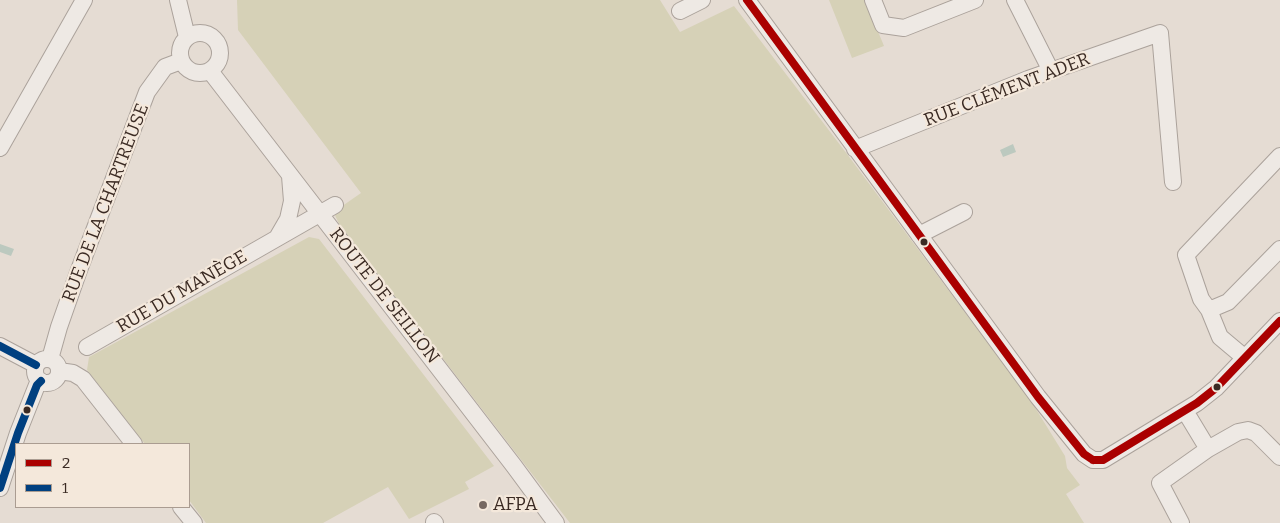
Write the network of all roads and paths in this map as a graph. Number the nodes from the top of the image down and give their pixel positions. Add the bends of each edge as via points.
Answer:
1 (84, 0) edge
2 (178, 0) edge
3 (702, 0) edge
4 (747, 0) edge
5 (874, 0) edge
6 (975, 0) edge
7 (1015, 0) edge
8 (680, 11) dead end
9 (187, 37) junction
10 (181, 61) junction
11 (210, 71) junction
12 (1050, 71) junction
13 (0, 148) edge
14 (855, 149) junction
15 (1280, 156) edge
16 (290, 176) junction
17 (1173, 182) dead end
18 (335, 205) dead end
19 (964, 212) dead end
20 (320, 213) junction
21 (919, 235) junction
22 (277, 238) junction
23 (1280, 249) edge
24 (1209, 310) junction
25 (1280, 321) edge
26 (0, 346) edge
27 (87, 347) dead end
28 (1245, 358) junction
29 (46, 369) junction
30 (1185, 411) junction
31 (133, 443) edge
32 (1208, 449) junction
33 (1279, 452) edge
34 (2, 480) edge
35 (182, 508) edge
36 (194, 523) edge
37 (556, 523) edge
38 (1181, 523) edge

1 - 13 street
2 - 9 street
3 - 8 street
4 - 14 street
5 - 6 street via 883,25 904,28
7 - 12 street
9 - 10 street via 180,48
9 - 11 street via 200,32 217,41 220,54
10 - 11 street via 190,71
10 - 29 street, RUE DE LA CHARTREUSE via 165,67 147,92 79,270
11 - 16 street, ROUTE DE SEILLON
12 - 14 street, RUE CLÉMENT ADER
12 - 17 street, RUE CLÉMENT ADER via 1160,33
14 - 21 street
15 - 24 street via 1186,255 1201,299
16 - 20 street, ROUTE DE SEILLON
16 - 22 street via 292,201 288,219
18 - 20 street, RUE DU MANÈGE
19 - 21 street
20 - 22 street, RUE DU MANÈGE
20 - 37 street, ROUTE DE SEILLON
21 - 30 street via 1038,397 1084,454 1093,460 1103,460
22 - 27 street, RUE DU MANÈGE
23 - 24 street via 1228,302
24 - 28 street via 1220,343
25 - 28 street
26 - 29 street
28 - 30 street via 1216,388
29 - 31 street via 73,373 83,379
29 - 34 street, RUE DE LA CHARTREUSE via 37,384
30 - 32 street
32 - 33 street via 1248,430
32 - 38 street via 1160,483
35 - 36 street

